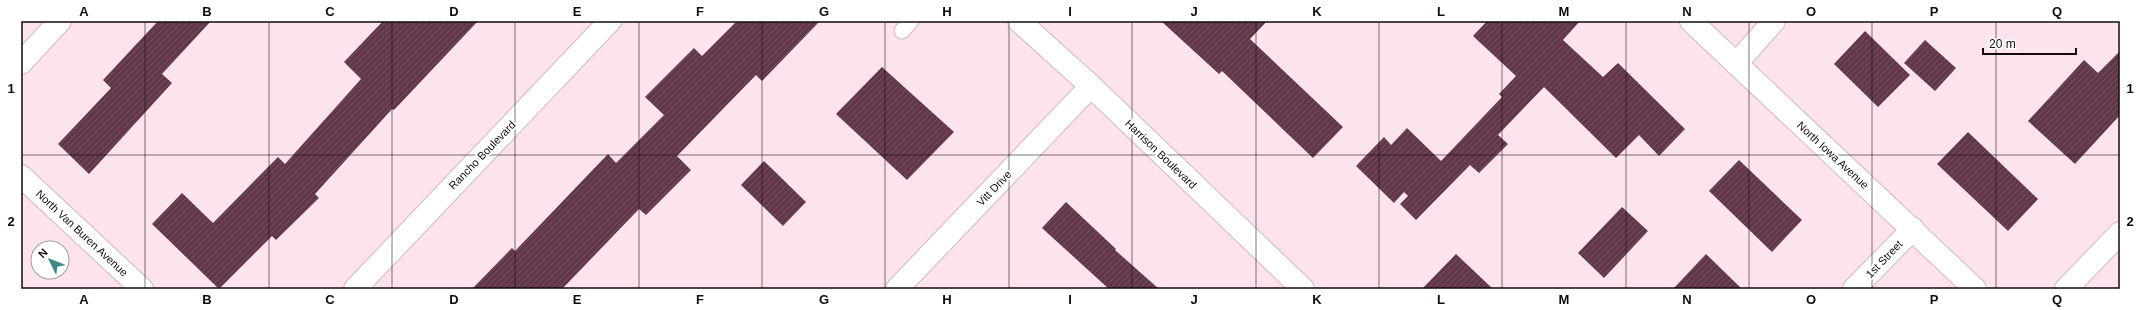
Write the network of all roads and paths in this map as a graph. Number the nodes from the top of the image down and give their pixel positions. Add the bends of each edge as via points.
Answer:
1 (60, 21) edge
2 (610, 21) edge
3 (1019, 21) edge
4 (1691, 21) edge
5 (1774, 21) edge
6 (21, 63) edge
7 (1736, 64) junction
8 (1090, 86) junction
9 (21, 176) edge
10 (1913, 229) junction
11 (2120, 233) edge
12 (142, 289) edge
13 (355, 289) edge
14 (897, 289) edge
15 (1303, 289) edge
16 (1854, 289) edge
17 (1974, 289) edge
18 (2066, 289) edge

1 - 6 street
2 - 13 street, Rancho Boulevard
3 - 8 street, Harrison Boulevard
4 - 7 street, North Iowa Avenue
5 - 7 street
7 - 10 street, North Iowa Avenue
8 - 14 street, Vitt Drive
8 - 15 street, Harrison Boulevard
9 - 12 street, North Van Buren Avenue
10 - 16 street, 1st Street
10 - 17 street, North Iowa Avenue
11 - 18 street

